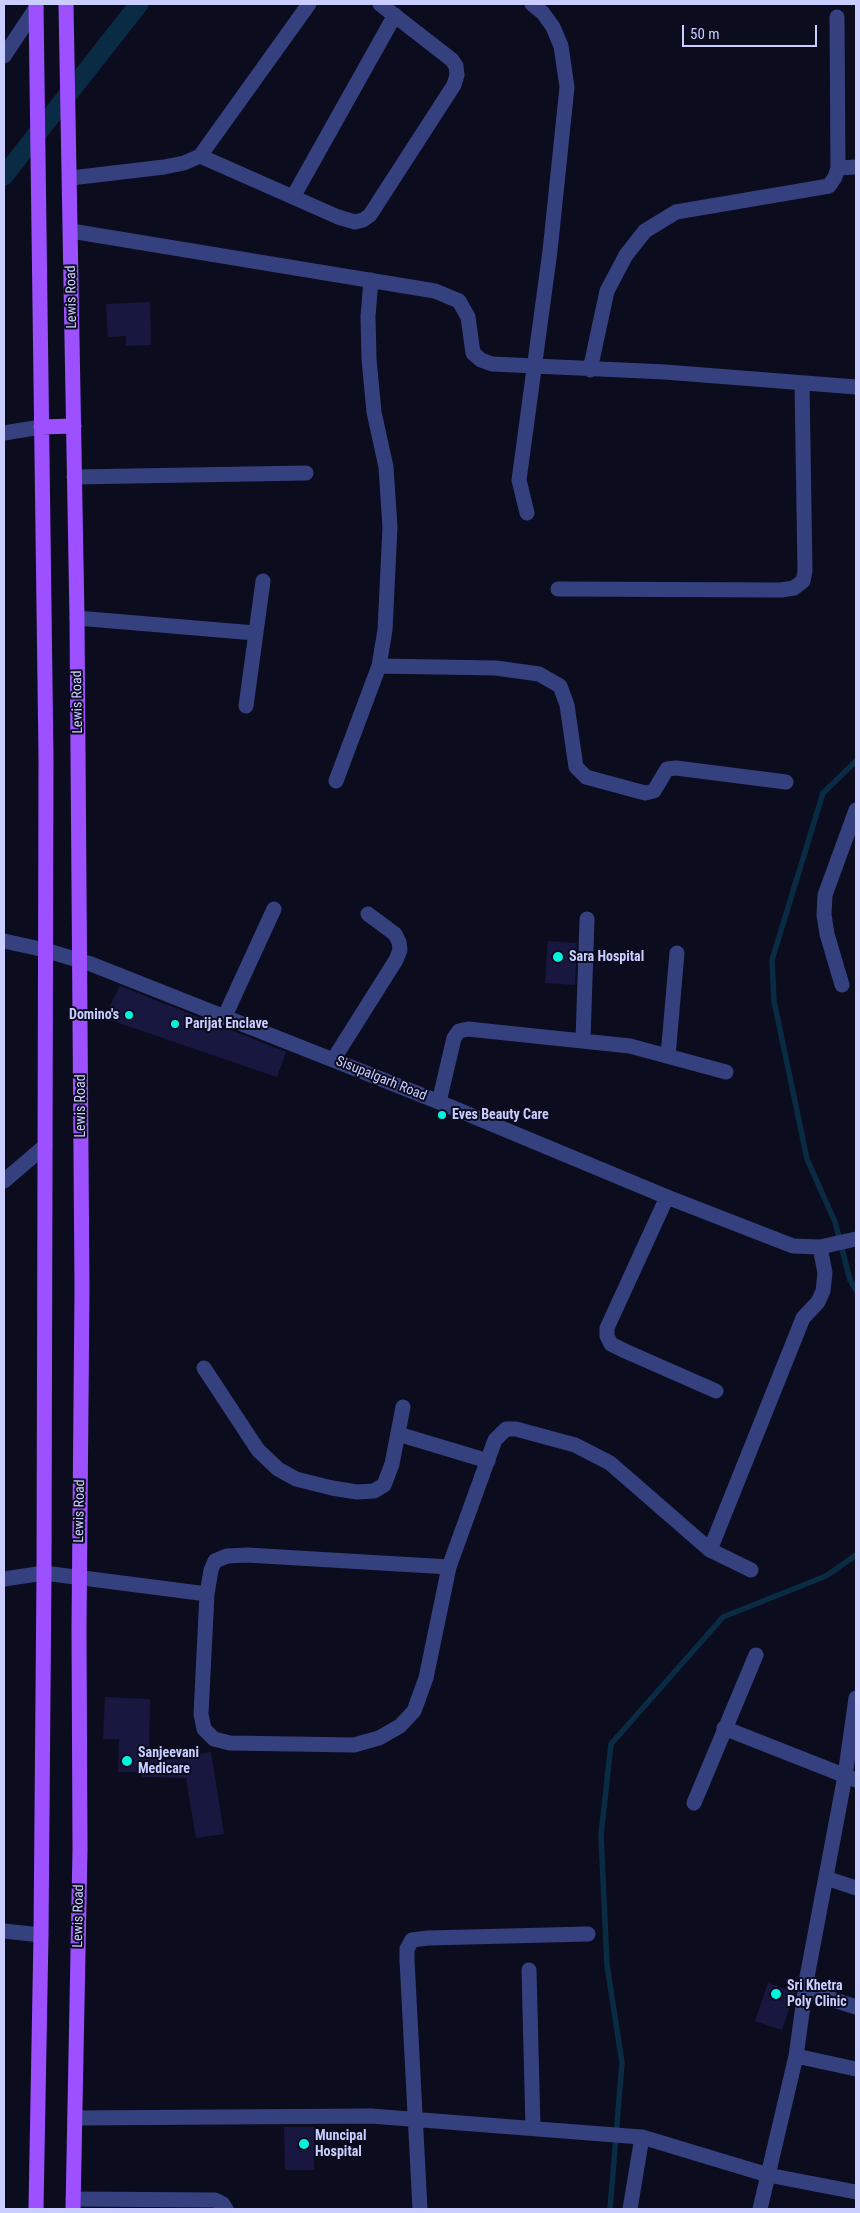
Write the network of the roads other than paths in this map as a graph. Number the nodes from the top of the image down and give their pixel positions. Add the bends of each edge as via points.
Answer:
1 (66, 4) edge
2 (309, 4) edge
3 (380, 4) edge
4 (532, 4) edge
5 (36, 6) edge
6 (395, 15) junction
7 (837, 17) dead end
8 (4, 56) edge
9 (200, 156) junction
10 (856, 167) edge
11 (838, 168) junction
12 (71, 178) junction
13 (293, 197) junction
14 (71, 232) junction
15 (371, 280) junction
16 (535, 367) junction
17 (590, 370) junction
18 (802, 384) junction
19 (856, 387) edge
20 (74, 426) junction
21 (41, 427) junction
22 (4, 434) edge
23 (306, 473) dead end
24 (74, 477) junction
25 (526, 514) dead end
26 (263, 582) dead end
27 (558, 589) dead end
28 (77, 618) junction
29 (255, 633) junction
30 (379, 666) junction
31 (246, 706) dead end
32 (336, 781) dead end
33 (786, 782) dead end
34 (856, 810) edge
35 (274, 909) dead end
36 (368, 914) dead end
37 (587, 920) dead end
38 (4, 941) edge
39 (45, 950) junction
40 (677, 953) dead end
41 (80, 960) junction
42 (842, 985) dead end
43 (224, 1018) junction
44 (582, 1040) junction
45 (668, 1056) junction
46 (333, 1060) junction
47 (726, 1072) dead end
48 (439, 1102) junction
49 (45, 1146) junction
50 (4, 1181) edge
51 (667, 1197) junction
52 (853, 1240) edge
53 (824, 1246) junction
54 (204, 1368) dead end
55 (716, 1391) dead end
56 (403, 1407) dead end
57 (398, 1434) junction
58 (488, 1460) junction
59 (710, 1550) junction
60 (449, 1567) junction
61 (751, 1570) dead end
62 (44, 1573) junction
63 (80, 1577) junction
64 (4, 1579) edge
65 (207, 1594) junction
66 (756, 1655) dead end
67 (856, 1698) edge
68 (724, 1728) junction
69 (851, 1778) edge
70 (694, 1803) dead end
71 (826, 1878) junction
72 (856, 1888) edge
73 (4, 1931) edge
74 (588, 1934) dead end
75 (42, 1935) junction
76 (529, 1970) dead end
77 (806, 1991) junction
78 (856, 2007) edge
79 (796, 2056) junction
80 (856, 2069) edge
81 (75, 2118) junction
82 (415, 2119) junction
83 (533, 2128) junction
84 (635, 2137) junction
85 (768, 2175) junction
86 (856, 2192) edge
87 (73, 2204) edge
88 (36, 2209) edge
89 (226, 2209) edge
90 (420, 2209) edge
91 (630, 2209) edge
92 (760, 2209) edge

1 - 12 main road, Lewis Road
2 - 9 street
3 - 6 street
4 - 16 street via 553,27 561,46 567,87
5 - 8 street
5 - 21 main road
6 - 13 street
6 - 13 street via 452,60 456,66 454,84 370,215 363,220 356,222 338,217
7 - 11 street
9 - 12 street via 164,167
9 - 13 street
10 - 11 street
11 - 17 street via 829,186 676,212 645,231 626,255 607,290
12 - 14 main road, Lewis Road
14 - 15 street
14 - 20 main road, Lewis Road
15 - 16 street via 435,290 459,301 468,317 473,352 481,360 492,364
15 - 30 street via 369,359 374,412 386,467 390,528 385,630
16 - 17 street
16 - 25 street via 519,480
17 - 18 street via 665,372
18 - 19 street
18 - 27 street via 805,571 802,582 794,588 781,590
20 - 21 main road
20 - 24 main road, Lewis Road
21 - 22 street
21 - 39 main road via 45,601
23 - 24 street
24 - 28 main road, Lewis Road
26 - 29 street
28 - 29 street
28 - 41 main road, Lewis Road
29 - 31 street
30 - 32 street
30 - 33 street via 486,668 539,674 560,686 576,767 586,777 645,793 654,791 667,769 676,768
34 - 42 street via 824,895 824,915
35 - 43 street
36 - 46 street via 395,934 400,950
37 - 44 street
38 - 39 street, Sisupalgarh Road
39 - 41 street, Sisupalgarh Road
39 - 49 main road
40 - 45 street
41 - 43 street, Sisupalgarh Road
41 - 63 main road, Lewis Road
43 - 46 street, Sisupalgarh Road
44 - 45 street via 630,1046
44 - 48 street via 478,1029 459,1031 454,1038
45 - 47 street
46 - 48 street, Sisupalgarh Road
48 - 51 street, Sisupalgarh Road
49 - 50 street
49 - 62 main road
51 - 53 street, Sisupalgarh Road via 793,1246
51 - 55 street via 607,1328 607,1336 611,1344
52 - 53 street, Sisupalgarh Road
53 - 59 street via 823,1291 818,1302 803,1318
54 - 57 street via 258,1450 278,1469 296,1479 357,1492 374,1491 384,1485
56 - 57 street
57 - 58 street
58 - 59 street via 495,1440 506,1429 575,1445 610,1463
58 - 60 street
59 - 61 street
60 - 65 street via 227,1556 215,1561
60 - 65 street via 426,1678 414,1711 400,1726 386,1734 354,1745 230,1743 214,1739 204,1729 201,1714
62 - 63 street
62 - 64 street
62 - 75 main road
63 - 65 street
63 - 81 main road, Lewis Road via 80,1850
66 - 68 street
67 - 69 street
68 - 69 street
68 - 70 street
69 - 71 street
71 - 72 street
71 - 77 street
73 - 75 street
74 - 82 street via 412,1940 407,1949 407,1960
75 - 88 main road
76 - 83 street
77 - 78 street
77 - 79 street
79 - 80 street
79 - 85 street
81 - 82 street via 371,2116
81 - 87 main road, Lewis Road
82 - 83 street
82 - 90 street
83 - 84 street
84 - 85 street
84 - 91 street
85 - 86 street
85 - 92 street
87 - 89 street via 215,2200

